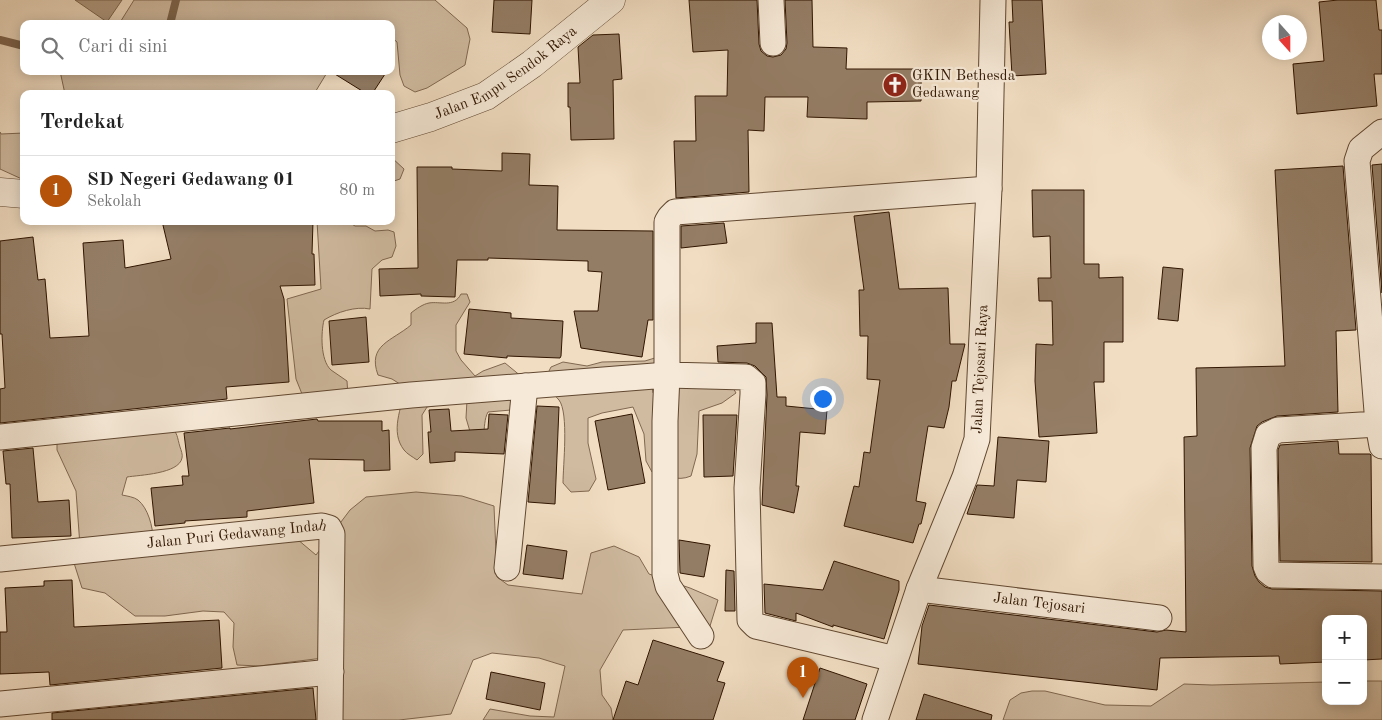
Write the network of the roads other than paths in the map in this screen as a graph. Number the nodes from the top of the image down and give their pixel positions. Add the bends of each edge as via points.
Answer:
1 (611, 0) edge
2 (771, 0) edge
3 (993, 0) edge
4 (773, 43) dead end
5 (395, 128) edge
6 (1382, 132) edge
7 (989, 189) junction
8 (0, 192) edge
9 (20, 194) edge
10 (667, 375) junction
11 (525, 386) junction
12 (1381, 431) edge
13 (0, 437) edge
14 (0, 559) edge
15 (508, 568) dead end
16 (1382, 577) edge
17 (919, 589) junction
18 (1159, 618) dead end
19 (701, 636) dead end
20 (895, 659) junction
21 (331, 672) junction
22 (0, 704) edge
23 (330, 720) edge
24 (875, 720) edge

1 - 5 street, Jalan Empu Sendok Raya via 532,64 486,96
2 - 4 street
3 - 7 street, Jalan Tejosari Raya
6 - 12 street via 1361,149 1357,161
7 - 10 street via 675,212 667,222
7 - 17 street, Jalan Tejosari Raya via 977,439 965,477
8 - 9 street
10 - 11 street
10 - 19 street via 664,574 668,586
10 - 20 street via 746,377 753,383 747,488 752,623
11 - 13 street
11 - 15 street
12 - 16 street via 1278,430 1268,435 1264,448 1268,571 1273,574
14 - 21 street, Jalan Puri Gedawang Indah via 322,526 329,528 332,534
17 - 18 street, Jalan Tejosari
17 - 20 street, Jalan Tejosari Raya
20 - 24 street, Jalan Tejosari Raya
21 - 22 street
21 - 23 street, Jalan Puri Gedawang Indah

